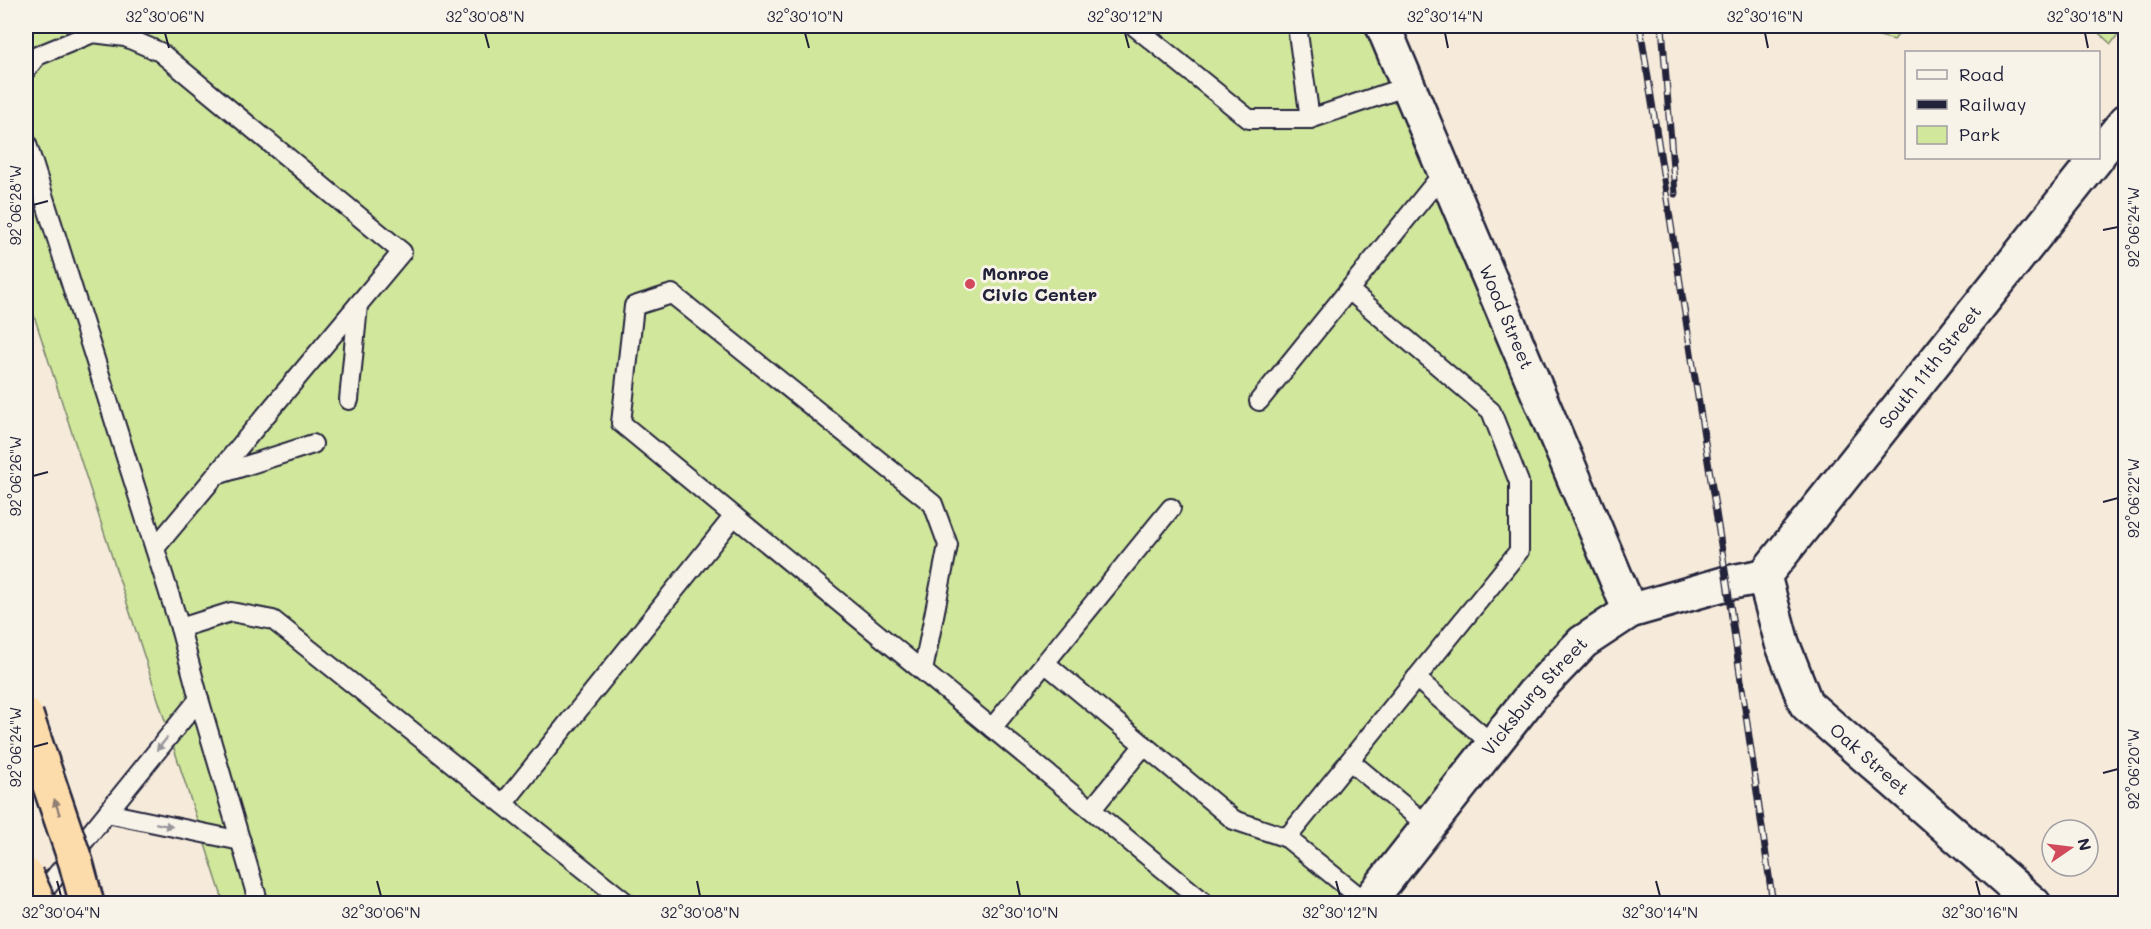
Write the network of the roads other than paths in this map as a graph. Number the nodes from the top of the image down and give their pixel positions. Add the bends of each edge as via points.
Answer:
1 (1134, 26) edge
2 (1297, 26) edge
3 (1383, 26) edge
4 (127, 31) edge
5 (26, 70) edge
6 (1408, 86) junction
7 (1310, 119) junction
8 (2126, 121) edge
9 (26, 141) edge
10 (2100, 154) edge
11 (2096, 159) edge
12 (1444, 172) junction
13 (1349, 290) junction
14 (358, 305) junction
15 (349, 400) dead end
16 (1258, 401) dead end
17 (313, 444) dead end
18 (218, 475) junction
19 (1171, 508) dead end
20 (734, 516) junction
21 (155, 548) junction
22 (1764, 576) junction
23 (1630, 611) junction
24 (180, 628) junction
25 (1045, 663) junction
26 (923, 670) junction
27 (1416, 678) junction
28 (199, 699) junction
29 (26, 715) edge
30 (992, 728) junction
31 (1144, 745) junction
32 (1493, 745) junction
33 (1350, 761) junction
34 (503, 804) junction
35 (1092, 810) junction
36 (106, 813) junction
37 (1428, 826) junction
38 (1287, 838) junction
39 (241, 841) junction
40 (26, 875) edge
41 (33, 903) edge
42 (39, 903) edge
43 (87, 903) edge
44 (259, 903) edge
45 (628, 903) edge
46 (1206, 903) edge
47 (1367, 903) edge
48 (2034, 903) edge

1 - 7 lane via 1249,119
2 - 7 lane
3 - 6 street, Wood Street
4 - 5 lane via 93,33 37,56
4 - 14 lane via 160,52 402,252
6 - 7 lane
6 - 12 street, Wood Street
8 - 10 street, South 11th Street
9 - 21 lane
11 - 22 street, South 11th Street
12 - 13 lane
12 - 23 street, Wood Street
13 - 16 lane
13 - 27 lane via 1491,411 1519,482 1519,551
14 - 15 lane
14 - 18 lane
17 - 18 lane
18 - 21 lane
19 - 25 lane
20 - 26 lane
20 - 26 lane via 621,423 634,306 672,294 933,504 948,545
20 - 34 lane
21 - 24 lane
22 - 23 street, Vicksburg Street
22 - 48 street, Oak Street via 1782,643 1806,704
23 - 32 street, Vicksburg Street via 1584,642 1533,694
24 - 28 lane
24 - 34 lane via 231,612 273,620
25 - 30 lane
25 - 31 lane
26 - 30 lane
27 - 32 lane
27 - 33 lane
28 -> 36 lane
28 - 39 lane
43 -> 29 highway, bridge
30 - 35 lane
31 - 35 lane
31 - 38 lane via 1234,820
32 - 37 street, Vicksburg Street
33 - 37 lane
33 - 38 lane
34 - 45 lane
35 - 46 lane
36 -> 39 lane
36 - 41 lane
37 - 47 street, Vicksburg Street
38 - 47 lane
39 - 44 lane
40 - 42 highway, bridge

